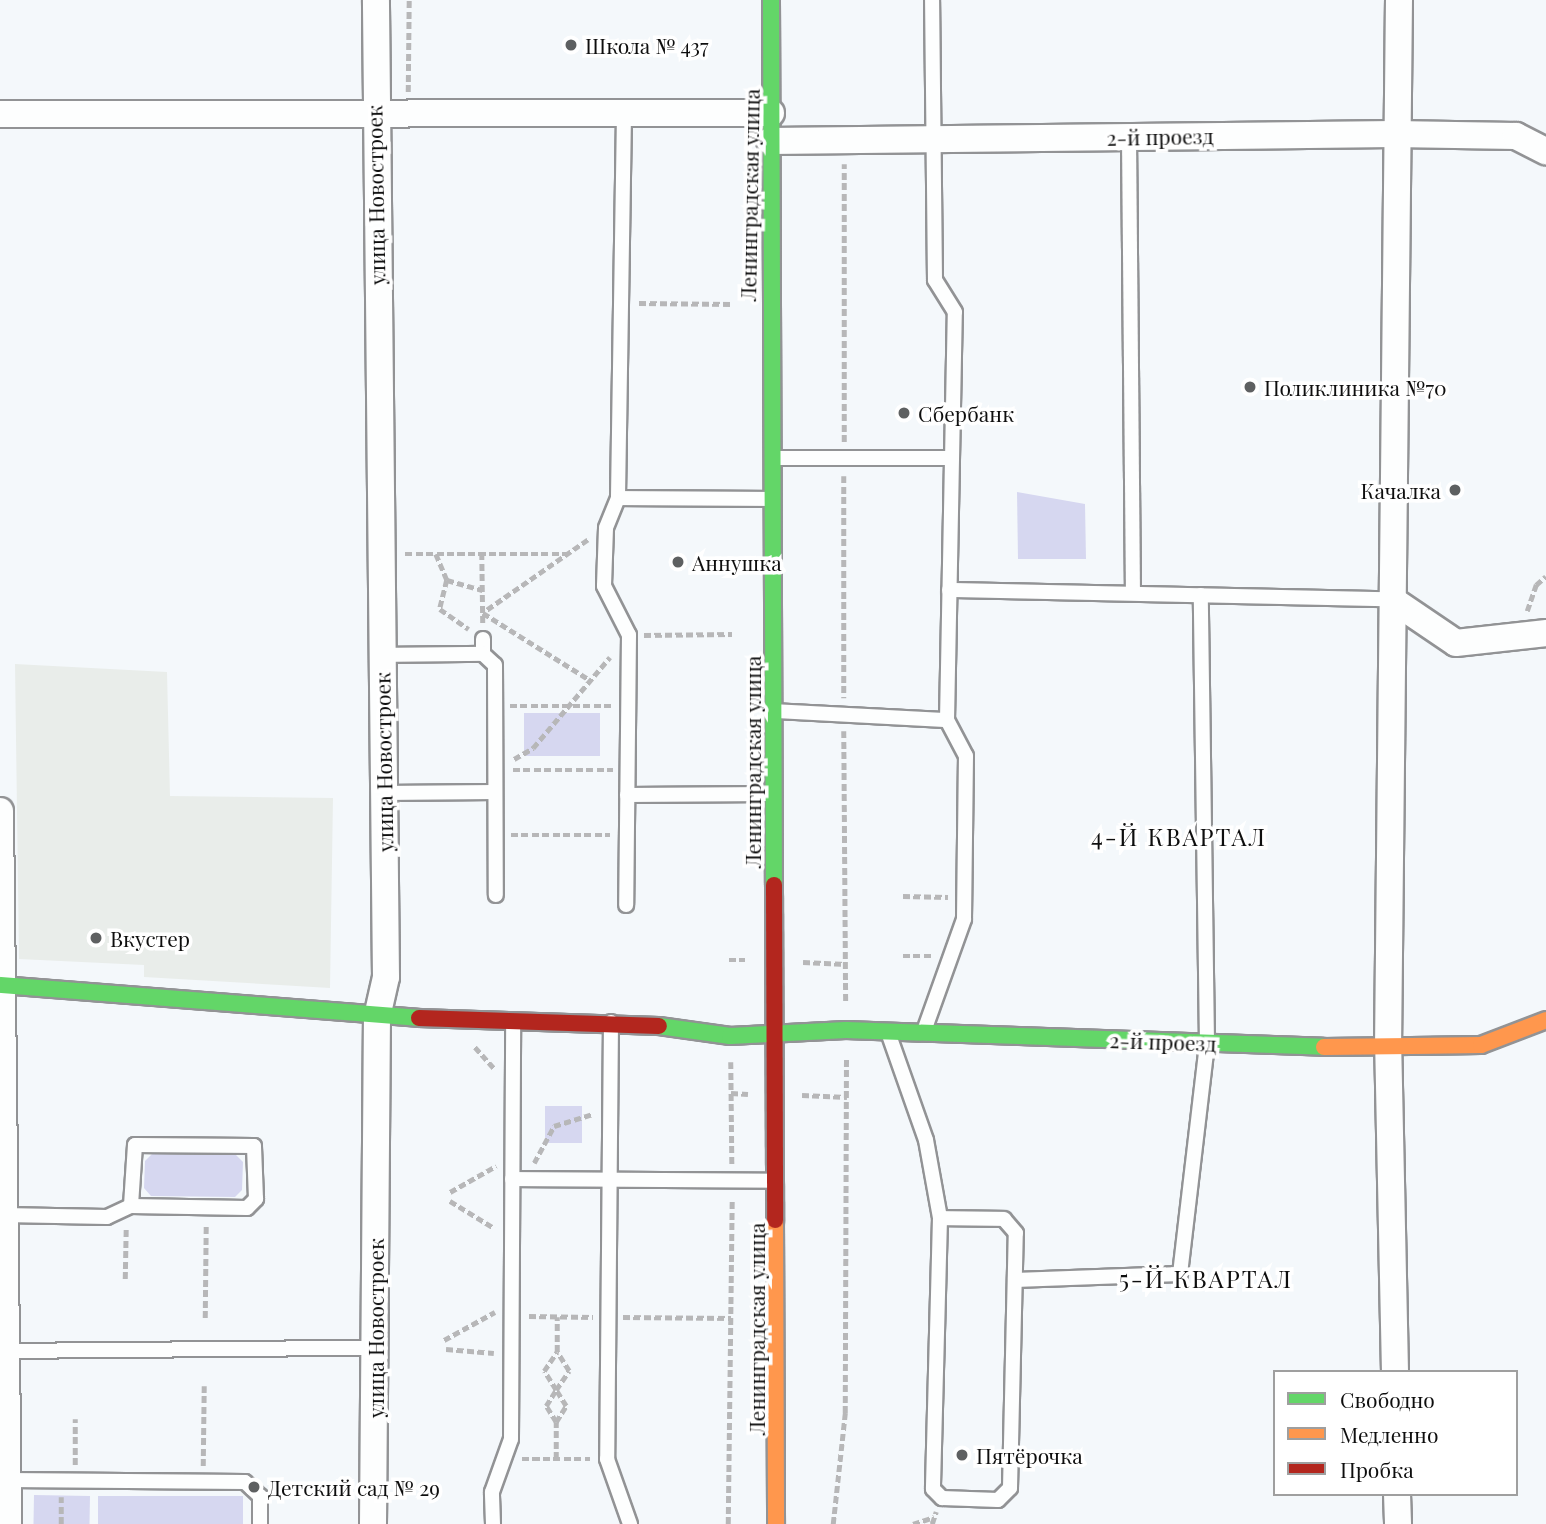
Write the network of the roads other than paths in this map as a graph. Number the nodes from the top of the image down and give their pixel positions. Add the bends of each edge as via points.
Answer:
1 (376, 0) edge
2 (771, 0) edge
3 (932, 0) edge
4 (1399, 0) edge
5 (373, 113) junction
6 (771, 113) junction
7 (0, 114) edge
8 (624, 114) junction
9 (1394, 134) junction
10 (1129, 137) junction
11 (933, 139) junction
12 (770, 141) junction
13 (1546, 151) edge
14 (773, 458) junction
15 (952, 458) junction
16 (618, 498) junction
17 (772, 499) junction
18 (949, 590) junction
19 (1133, 593) junction
20 (1201, 595) junction
21 (1391, 599) junction
22 (1546, 633) edge
23 (381, 655) junction
24 (773, 711) junction
25 (947, 719) junction
26 (495, 792) junction
27 (383, 793) junction
28 (773, 794) junction
29 (627, 795) junction
30 (0, 811) edge
31 (496, 895) dead end
32 (626, 905) dead end
33 (0, 985) edge
34 (377, 1017) junction
35 (513, 1018) junction
36 (611, 1020) junction
37 (1546, 1020) edge
38 (887, 1031) junction
39 (923, 1033) junction
40 (776, 1035) junction
41 (1207, 1043) junction
42 (1388, 1049) junction
43 (518, 1179) junction
44 (609, 1180) junction
45 (777, 1181) junction
46 (129, 1207) junction
47 (3, 1212) edge
48 (940, 1218) junction
49 (1015, 1280) junction
50 (374, 1348) junction
51 (3, 1351) edge
52 (1395, 1370) edge
53 (5, 1485) edge
54 (1397, 1496) edge
55 (8, 1524) edge
56 (260, 1524) edge
57 (373, 1524) edge
58 (493, 1524) edge
59 (630, 1524) edge
60 (776, 1524) edge
61 (1398, 1524) edge

1 - 5 street, улица Новостроек
2 - 6 street, Ленинградская улица
3 - 11 lane
4 - 9 street
5 - 7 street
5 - 8 street
5 - 23 street, улица Новостроек
6 - 8 street
6 - 12 street, Ленинградская улица
8 - 16 lane
9 - 10 street, 2-й проезд
9 - 13 street, 2-й проезд via 1516,136
9 - 21 street
10 - 11 street, 2-й проезд
10 - 19 lane
11 - 12 street, 2-й проезд
11 - 15 lane via 935,280 955,312
12 - 14 street, Ленинградская улица
14 - 15 lane
14 - 17 street, Ленинградская улица
15 - 18 lane
16 - 17 lane
16 - 29 lane via 606,528 604,586 629,635
17 - 24 street, Ленинградская улица
18 - 19 lane
18 - 25 lane
19 - 20 lane
20 - 21 lane
20 - 41 lane
21 - 22 street via 1456,643 1518,640
21 - 42 street
23 - 26 lane via 483,647 495,666
23 - 27 street, улица Новостроек
24 - 25 lane
24 - 28 street, Ленинградская улица
25 - 39 lane via 966,755 964,897 954,956
26 - 27 lane
26 - 31 lane
27 - 34 street, улица Новостроек via 386,977
28 - 29 lane
28 - 40 street, Ленинградская улица
29 - 32 lane
30 - 33 street
33 - 34 street, 2-й проезд
33 - 47 street
34 - 35 street, 2-й проезд
34 - 50 street, улица Новостроек
35 - 36 street, 2-й проезд
35 - 43 lane via 512,1156
36 - 40 street, 2-й проезд via 730,1036
36 - 44 lane
37 - 42 street, 2-й проезд via 1481,1045
38 - 39 street, 2-й проезд
38 - 40 street, 2-й проезд
38 - 48 lane via 909,1076
39 - 41 street, 2-й проезд
40 - 45 street, Ленинградская улица
41 - 42 street, 2-й проезд
41 - 49 lane via 1180,1273
42 - 52 street
43 - 44 lane
43 - 58 lane via 512,1239 510,1439 492,1492
44 - 45 lane
44 - 59 lane via 607,1459
45 - 60 street, Ленинградская улица
46 - 46 lane via 253,1205 254,1146 135,1144
46 - 47 lane via 107,1217
47 - 51 street
48 - 49 lane via 1012,1224
48 - 49 lane via 933,1489 942,1498 998,1500 1010,1488
50 - 51 lane
50 - 57 street, улица Новостроек
51 - 53 street
53 - 55 street
53 - 56 lane via 68,1480 254,1486
54 - 61 street

